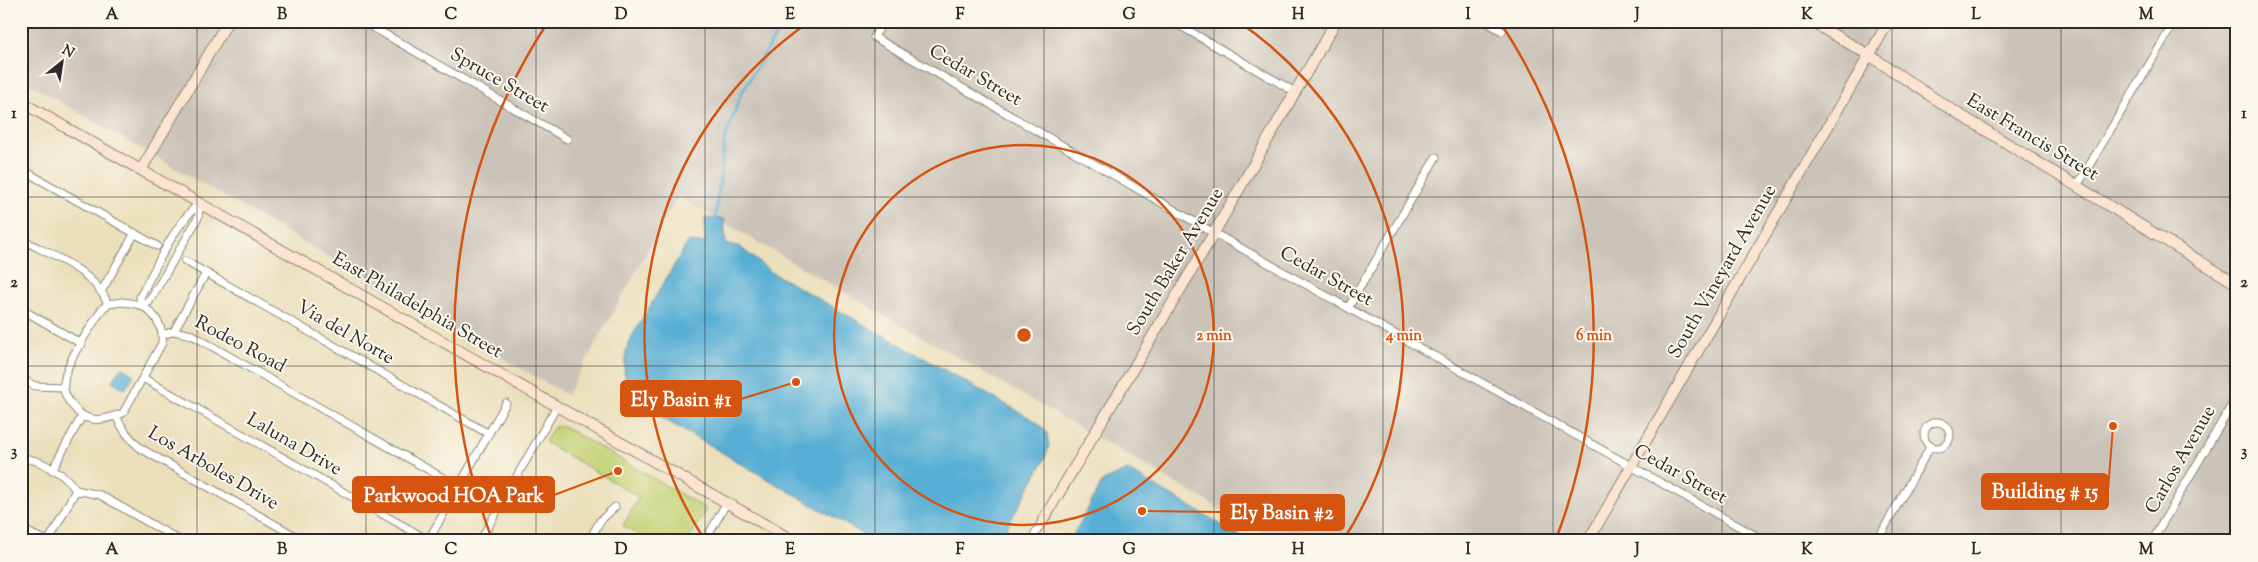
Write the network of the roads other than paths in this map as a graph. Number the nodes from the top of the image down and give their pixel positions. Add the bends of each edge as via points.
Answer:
1 (228, 21) edge
2 (362, 21) edge
3 (883, 21) edge
4 (1172, 21) edge
5 (1336, 21) edge
6 (1485, 21) edge
7 (1810, 21) edge
8 (1889, 21) edge
9 (2175, 21) edge
10 (1502, 31) dead end
11 (1869, 54) junction
12 (1295, 92) junction
13 (21, 102) edge
14 (568, 139) dead end
15 (1436, 157) dead end
16 (21, 169) edge
17 (141, 170) junction
18 (2077, 186) junction
19 (200, 203) junction
20 (1214, 233) junction
21 (135, 234) junction
22 (21, 238) edge
23 (157, 246) dead end
24 (185, 261) dead end
25 (206, 273) junction
26 (2237, 284) edge
27 (102, 290) junction
28 (108, 304) junction
29 (141, 305) junction
30 (1348, 308) junction
31 (21, 309) edge
32 (174, 331) junction
33 (164, 335) junction
34 (82, 344) junction
35 (143, 378) junction
36 (21, 379) edge
37 (63, 387) junction
38 (2237, 396) edge
39 (506, 403) dead end
40 (557, 406) junction
41 (82, 416) junction
42 (116, 416) junction
43 (489, 434) junction
44 (1930, 447) dead end
45 (21, 458) edge
46 (1631, 466) junction
47 (52, 470) junction
48 (459, 487) junction
49 (76, 490) junction
50 (727, 502) junction
51 (616, 507) dead end
52 (1043, 520) joint
53 (21, 528) edge
54 (428, 540) edge
55 (49, 541) edge
56 (181, 541) edge
57 (304, 541) edge
58 (480, 541) edge
59 (589, 541) edge
60 (705, 541) edge
61 (794, 541) edge
62 (1031, 541) edge
63 (1588, 541) edge
64 (1765, 541) edge
65 (1877, 541) edge
66 (2152, 541) edge

1 - 17 street
2 - 14 street, Spruce Street
3 - 20 street, Cedar Street via 874,37
4 - 12 street
5 - 12 street, South Baker Avenue
6 - 10 street
7 - 11 street, East Francis Street
8 - 11 street, South Vineyard Avenue
9 - 18 street
11 - 18 street, East Francis Street via 1949,108
11 - 46 street, South Vineyard Avenue
12 - 20 street, South Baker Avenue
13 - 17 street, East Philadelphia Street
15 - 30 street
16 - 21 street
17 - 19 street, East Philadelphia Street
18 - 26 street, East Francis Street
19 - 29 street via 188,212 140,297
19 - 29 street via 198,218 149,302
19 - 40 street, East Philadelphia Street
20 - 30 street, Cedar Street
20 - 52 street, South Baker Avenue
21 - 23 street
21 - 27 street
22 - 27 street via 90,278
24 - 25 street, Via del Norte
25 - 32 street
25 - 43 street, Via del Norte
27 - 28 street
28 - 29 street
28 - 34 street
29 - 33 street, Rodeo Road via 158,321
30 - 46 street, Cedar Street
31 - 34 street
32 - 33 street, Rodeo Road
32 - 48 street, Rodeo Road via 192,335
33 - 35 street
34 - 37 street via 70,364
35 - 42 street via 123,413
35 - 54 street, Laluna Drive
36 - 37 street via 35,386
37 - 41 street via 67,401
38 - 66 street, Carlos Avenue
39 - 43 street
40 - 50 street, East Philadelphia Street
40 - 58 street
41 - 42 street via 101,421
41 - 47 street
42 - 57 street, Los Arboles Drive via 121,428 140,448
43 - 48 street
44 - 65 street
45 - 47 street via 34,459
46 - 63 street, South Vineyard Avenue
46 - 64 street, Cedar Street
47 - 49 street via 69,480
48 - 54 street
49 - 55 street
49 - 56 street via 100,495
50 - 60 street
50 - 61 street, East Philadelphia Street
51 - 59 street via 600,521
52 - 62 street
53 - 55 street

